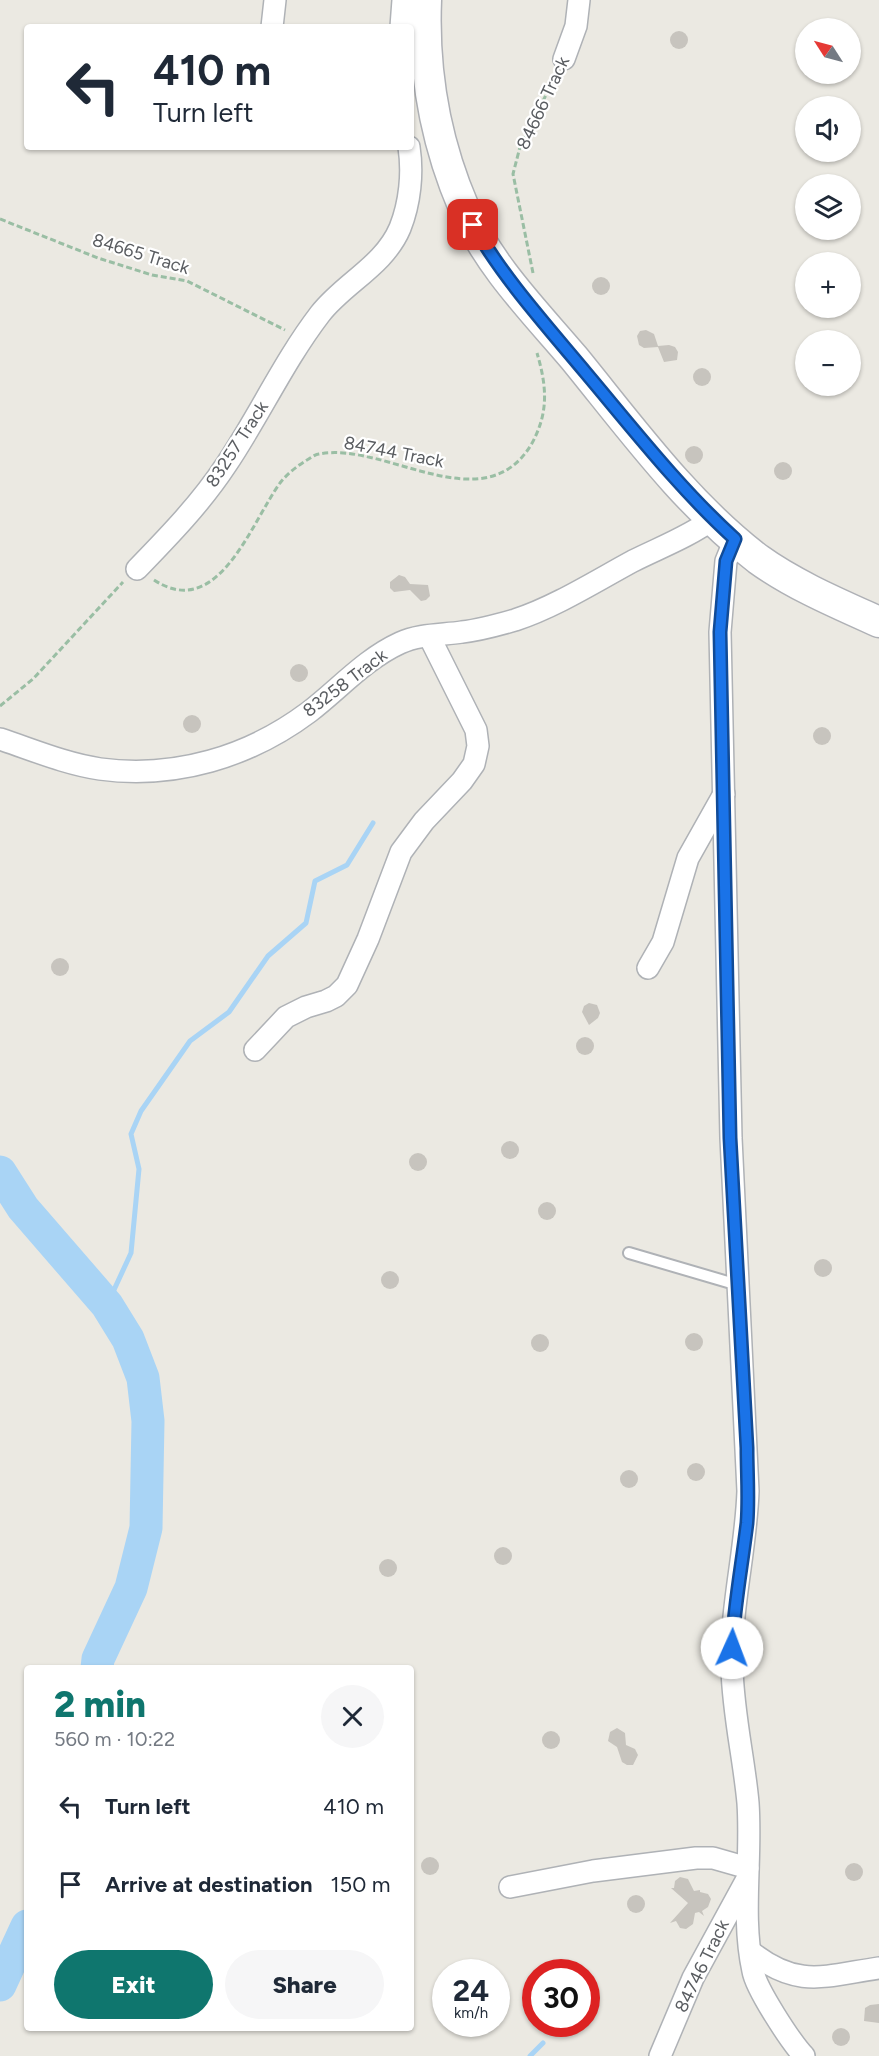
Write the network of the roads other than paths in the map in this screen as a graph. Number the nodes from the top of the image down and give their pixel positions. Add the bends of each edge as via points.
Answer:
1 (275, 0) edge
2 (403, 0) edge
3 (426, 0) edge
4 (579, 0) edge
5 (272, 24) edge
6 (402, 24) edge
7 (564, 59) road end
8 (410, 150) edge
9 (713, 519) junction
10 (735, 539) junction
11 (137, 569) road end
12 (879, 622) edge
13 (429, 636) junction
14 (0, 740) edge
15 (724, 794) junction
16 (648, 968) dead end
17 (255, 1050) dead end
18 (629, 1253) dead end
19 (738, 1285) junction
20 (748, 1873) junction
21 (510, 1887) dead end
22 (751, 1952) junction
23 (879, 1968) edge
24 (660, 2056) edge
25 (804, 2056) edge

1 - 5 street
2 - 6 street
3 - 9 street via 428,85 437,129 465,210 489,254 662,465
4 - 7 street, 84666 Track via 576,26
8 - 11 street, 83257 Track via 410,191 390,246 321,312 226,466 193,509
9 - 10 street
9 - 13 street, 83258 Track via 696,532 517,619
10 - 12 street via 791,578
10 - 15 street via 726,561 720,632
13 - 14 street, 83258 Track via 401,642 384,652 307,713 267,738 220,759 174,770 99,769
13 - 17 street via 476,730 474,764 401,852 346,985 336,996 286,1017
15 - 16 street via 688,858 663,942
15 - 19 street via 730,1138
18 - 19 lane
19 - 20 street via 748,1491 732,1666 734,1712 748,1803
20 - 21 street via 713,1858 696,1858 593,1871
20 - 22 street
20 - 24 street, 84746 Track via 693,1978
22 - 23 street via 788,1975 808,1978
22 - 25 street via 753,1973 779,2022

